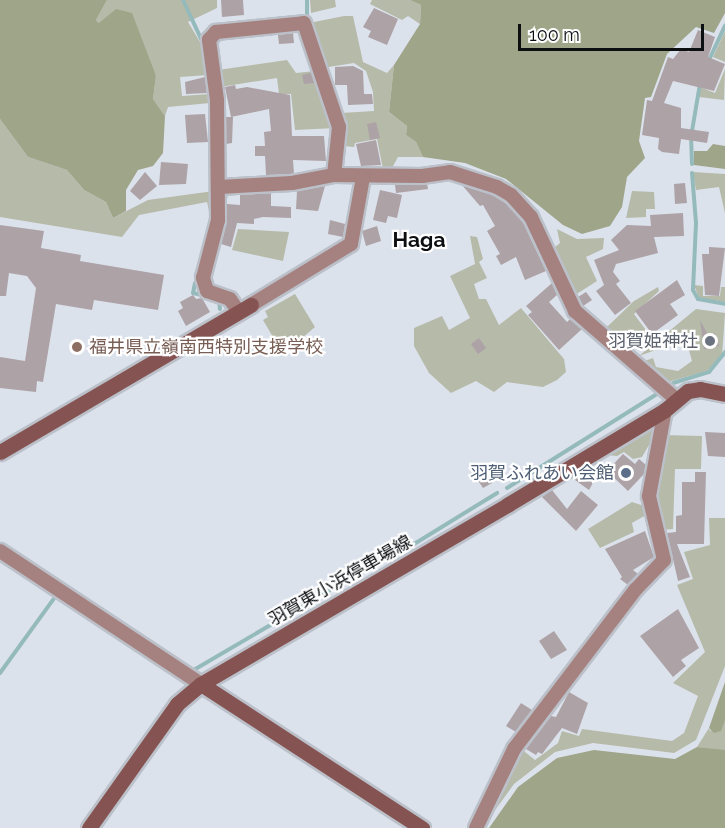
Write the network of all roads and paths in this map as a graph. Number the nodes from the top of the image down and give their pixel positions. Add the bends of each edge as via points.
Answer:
1 (334, 175) junction
2 (363, 177) junction
3 (219, 187) junction
4 (245, 308) junction
5 (725, 394) edge
6 (670, 405) junction
7 (0, 452) edge
8 (0, 550) edge
9 (201, 684) junction
10 (89, 828) edge
11 (422, 828) edge
12 (476, 828) edge

1 - 2 street
1 - 3 street via 292,183
1 - 3 street via 339,127 304,22 227,28 209,40 217,100
2 - 4 street via 351,243
2 - 6 street via 450,172 478,179 511,195 531,218 575,311
3 - 4 street via 218,220 203,278 207,291
4 - 7 main road
5 - 6 main road, 羽賀東小浜停車場線 via 700,389
6 - 9 main road, 羽賀東小浜停車場線
6 - 12 street via 649,496 664,560 636,589 514,749
8 - 9 street
9 - 10 main road, 羽賀東小浜停車場線 via 177,704
9 - 11 main road

